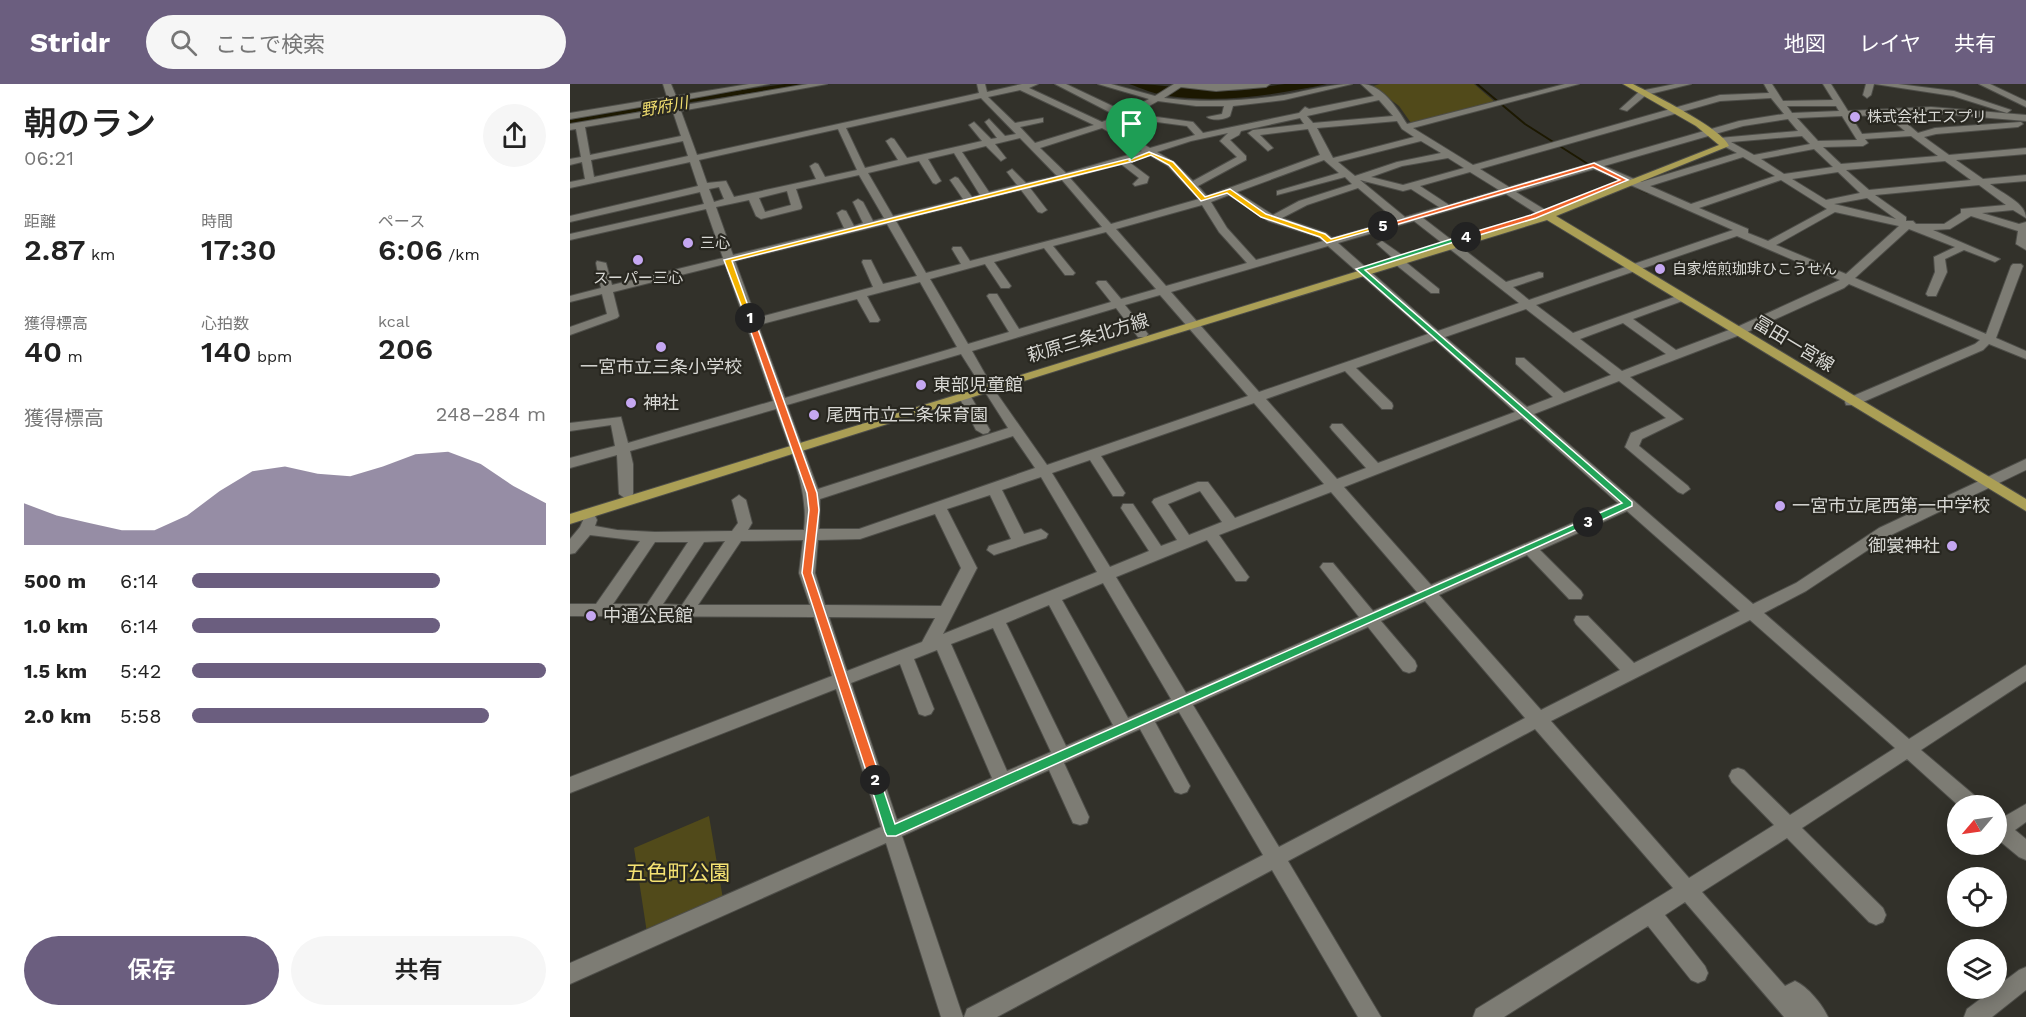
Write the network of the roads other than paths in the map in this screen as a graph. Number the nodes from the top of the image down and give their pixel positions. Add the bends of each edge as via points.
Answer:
1 (667, 84) edge
2 (765, 84) edge
3 (823, 84) edge
4 (981, 84) edge
5 (1034, 84) edge
6 (1102, 84) edge
7 (1179, 84) edge
8 (1265, 84) edge
9 (1347, 84) edge
10 (1575, 84) edge
11 (1627, 84) edge
12 (1687, 84) edge
13 (1768, 84) edge
14 (1827, 84) edge
15 (1870, 84) edge
16 (1879, 84) edge
17 (1945, 84) edge
18 (2012, 84) edge
19 (1369, 85) edge
20 (1905, 85) edge
21 (1986, 85) edge
22 (1062, 86) edge
23 (1021, 87) junction
24 (1327, 89) junction
25 (1964, 92) junction
26 (1644, 93) junction
27 (1773, 95) junction
28 (1867, 95) dead end
29 (1041, 96) junction
30 (2006, 96) junction
31 (984, 97) junction
32 (1292, 97) junction
33 (1381, 97) junction
34 (672, 98) junction
35 (1157, 99) junction
36 (1990, 101) junction
37 (2023, 102) edge
38 (1263, 103) junction
39 (1836, 103) junction
40 (1202, 104) junction
41 (1780, 104) junction
42 (1229, 105) junction
43 (1391, 105) junction
44 (1352, 106) junction
45 (676, 109) junction
46 (1624, 109) dead end
47 (1071, 110) junction
48 (1931, 110) junction
49 (1676, 111) junction
50 (1189, 112) dead end
51 (1888, 112) junction
52 (1746, 113) dead end
53 (1844, 113) junction
54 (1305, 114) junction
55 (1058, 115) dead end
56 (1126, 115) junction
57 (1792, 116) junction
58 (570, 117) edge
59 (1211, 117) dead end
60 (1040, 120) dead end
61 (1275, 120) junction
62 (2025, 120) edge
63 (989, 122) dead end
64 (1403, 123) junction
65 (1699, 124) junction
66 (974, 125) dead end
67 (575, 126) edge
68 (1014, 126) junction
69 (1311, 126) junction
70 (841, 127) junction
71 (1099, 128) junction
72 (1236, 128) junction
73 (1070, 129) dead end
74 (1710, 131) junction
75 (1806, 133) junction
76 (1915, 134) junction
77 (1023, 135) junction
78 (1080, 135) junction
79 (1201, 136) junction
80 (1860, 137) junction
81 (686, 138) junction
82 (1421, 138) junction
83 (1003, 140) junction
84 (891, 141) dead end
85 (1722, 141) junction
86 (988, 143) junction
87 (1818, 144) junction
88 (1035, 146) junction
89 (1268, 148) dead end
90 (2026, 151) edge
91 (1151, 153) junction
92 (959, 154) junction
93 (981, 154) dead end
94 (1448, 155) junction
95 (1849, 155) junction
96 (1749, 156) junction
97 (1949, 157) junction
98 (922, 158) junction
99 (1001, 158) dead end
100 (1328, 158) junction
101 (586, 159) junction
102 (693, 159) junction
103 (570, 162) edge
104 (904, 162) junction
105 (1124, 162) junction
106 (815, 166) dead end
107 (1592, 166) junction
108 (1841, 168) junction
109 (1472, 169) junction
110 (862, 172) junction
111 (1012, 172) dead end
112 (1064, 177) junction
113 (1782, 177) junction
114 (2026, 178) edge
115 (1355, 179) junction
116 (955, 180) dead end
117 (590, 181) junction
118 (822, 181) junction
119 (936, 181) dead end
120 (1983, 182) junction
121 (1632, 183) junction
122 (1138, 184) dead end
123 (570, 185) edge
124 (1191, 186) junction
125 (1413, 186) junction
126 (704, 188) junction
127 (791, 188) junction
128 (1025, 188) junction
129 (1228, 190) junction
130 (1507, 190) junction
131 (1281, 193) dead end
132 (1867, 194) junction
133 (753, 196) junction
134 (987, 197) junction
135 (1204, 200) junction
136 (730, 201) junction
137 (970, 201) junction
138 (858, 202) dead end
139 (1824, 203) junction
140 (709, 206) junction
141 (2018, 206) edge
142 (622, 207) junction
143 (1447, 208) junction
144 (1688, 208) junction
145 (1834, 209) junction
146 (1042, 210) dead end
147 (1965, 211) junction
148 (842, 213) dead end
149 (1545, 214) junction
150 (570, 219) edge
151 (1272, 219) junction
152 (1409, 219) junction
153 (892, 220) junction
154 (625, 225) junction
155 (1911, 225) junction
156 (870, 226) junction
157 (1946, 227) junction
158 (1108, 228) junction
159 (2024, 228) edge
160 (851, 231) junction
161 (570, 237) edge
162 (1329, 242) junction
163 (1772, 243) junction
164 (1046, 244) junction
165 (1382, 244) dead end
166 (1449, 244) junction
167 (1963, 247) junction
168 (2026, 247) edge
169 (957, 249) dead end
170 (1399, 259) junction
171 (1995, 259) junction
172 (728, 260) junction
173 (987, 260) junction
174 (867, 262) dead end
175 (601, 263) dead end
176 (1254, 264) junction
177 (967, 265) junction
178 (2021, 267) edge
179 (1633, 269) junction
180 (1361, 271) junction
181 (1069, 273) dead end
182 (1539, 275) dead end
183 (924, 277) junction
184 (1850, 278) junction
185 (1102, 283) dead end
186 (1005, 286) dead end
187 (1504, 286) junction
188 (880, 289) junction
189 (606, 290) junction
190 (1164, 291) junction
191 (1435, 291) dead end
192 (860, 294) junction
193 (1932, 294) dead end
194 (993, 296) dead end
195 (1681, 298) junction
196 (570, 299) edge
197 (1118, 303) junction
198 (1528, 305) junction
199 (1624, 319) junction
200 (874, 320) dead end
201 (752, 323) junction
202 (1192, 323) junction
203 (570, 331) edge
204 (1736, 332) junction
205 (1016, 333) junction
206 (1143, 334) junction
207 (1437, 337) junction
208 (1990, 337) junction
209 (1571, 338) junction
210 (964, 348) junction
211 (2026, 352) edge
212 (1675, 355) junction
213 (1520, 361) dead end
214 (1348, 368) junction
215 (1620, 376) junction
216 (986, 385) junction
217 (964, 395) junction
218 (1258, 399) junction
219 (1562, 399) junction
220 (1851, 402) junction
221 (781, 403) junction
222 (1387, 406) dead end
223 (1524, 414) junction
224 (1337, 427) dead end
225 (570, 428) edge
226 (983, 430) dead end
227 (1016, 430) junction
228 (795, 445) junction
229 (623, 449) junction
230 (1094, 455) junction
231 (570, 463) edge
232 (2026, 464) edge
233 (1376, 470) junction
234 (1045, 472) junction
235 (1987, 483) junction
236 (1333, 486) junction
237 (994, 489) junction
238 (1683, 489) dead end
239 (1118, 493) dead end
240 (626, 494) junction
241 (813, 496) junction
242 (739, 500) dead end
243 (1629, 504) junction
244 (2026, 506) edge
245 (939, 507) junction
246 (1128, 508) dead end
247 (570, 512) edge
248 (590, 513) junction
249 (570, 519) edge
250 (1232, 525) junction
251 (587, 529) junction
252 (1210, 533) junction
253 (812, 534) junction
254 (1041, 534) dead end
255 (700, 536) junction
256 (734, 536) junction
257 (651, 537) junction
258 (1020, 541) junction
259 (1186, 543) junction
260 (1529, 548) junction
261 (570, 549) edge
262 (994, 550) dead end
263 (1158, 554) junction
264 (1328, 567) dead end
265 (1106, 575) junction
266 (1241, 577) dead end
267 (1427, 593) junction
268 (1575, 595) dead end
269 (1053, 597) junction
270 (601, 609) junction
271 (652, 609) junction
272 (687, 609) junction
273 (819, 609) junction
274 (570, 610) edge
275 (945, 612) junction
276 (1752, 612) junction
277 (1368, 619) junction
278 (997, 620) junction
279 (1582, 620) dead end
280 (935, 644) junction
281 (905, 656) junction
282 (1409, 666) dead end
283 (2026, 672) edge
284 (1633, 673) junction
285 (843, 680) junction
286 (1181, 702) junction
287 (925, 709) dead end
288 (1144, 719) junction
289 (1539, 719) junction
290 (1124, 728) junction
291 (1909, 747) junction
292 (1058, 758) junction
293 (1738, 776) dead end
294 (1003, 782) junction
295 (570, 785) edge
296 (1181, 786) dead end
297 (1961, 795) edge
298 (2026, 812) edge
299 (1080, 818) dead end
300 (2007, 823) edge
301 (1788, 827) junction
302 (892, 832) junction
303 (2007, 834) edge
304 (2026, 851) edge
305 (1276, 859) junction
306 (1688, 889) junction
307 (1650, 913) junction
308 (1876, 915) dead end
309 (1698, 973) dead end
310 (570, 974) edge
311 (2026, 977) edge
312 (1784, 1000) junction
313 (952, 1017) edge
314 (975, 1017) edge
315 (1370, 1017) edge
316 (1484, 1017) edge
317 (1798, 1017) edge
318 (1817, 1017) edge
319 (1975, 1017) edge

1 - 34 street
2 - 34 street
3 - 45 street
4 - 31 street
5 - 23 street
6 - 35 street
7 - 8 street via 1215,88
7 - 35 street
9 - 24 street
10 - 64 street
11 - 26 main road
12 - 26 street
13 - 27 street
14 - 39 street
15 - 28 street
16 - 20 street
17 - 25 street
18 - 30 street
19 - 33 street
20 - 25 street
21 - 25 street
21 - 30 street
22 - 29 street
22 - 56 street
23 - 29 street
23 - 31 street
24 - 32 street
24 - 44 street via 1338,96 1348,96
25 - 36 street
26 - 46 street
26 - 49 main road
27 - 41 street
27 - 49 street via 1740,94
29 - 47 street
30 - 37 street
31 - 68 street via 997,105
31 - 70 street
32 - 38 street
32 - 54 street
33 - 43 street
33 - 44 street
34 - 45 street
34 - 58 street
35 - 40 street
35 - 56 street
36 - 48 street
36 - 62 street
38 - 42 street
38 - 61 street
39 - 41 street
39 - 53 street
40 - 42 street
40 - 50 street
41 - 57 street
42 - 59 street via 1226,116
43 - 44 street
43 - 64 street
44 - 54 street
45 - 67 street
45 - 81 street
47 - 55 street
47 - 71 street
48 - 51 street
48 - 62 street
49 - 65 main road
49 - 109 street
51 - 53 street
51 - 76 street
52 - 65 street
53 - 57 street
53 - 80 street
54 - 61 street
54 - 69 street
56 - 71 street
56 - 79 street via 1190,124
57 - 74 street
57 - 75 street
60 - 68 street
61 - 72 street
62 - 76 street
63 - 83 street
64 - 69 street
64 - 82 street
65 - 74 main road
66 - 86 street
67 - 101 street
68 - 77 street
69 - 89 street via 1253,134
69 - 100 street
70 - 102 street via 768,148
70 - 110 street
71 - 78 street
71 - 91 street
72 - 79 street
72 - 124 street via 1236,133 1225,141 1243,158
73 - 78 street
74 - 85 main road
74 - 107 street
75 - 85 street
75 - 87 street
76 - 80 street
76 - 97 street
77 - 83 street
77 - 88 street
78 - 88 street
79 - 91 street
80 - 95 street via 1863,142
81 - 101 street
81 - 102 street
82 - 94 street
82 - 100 street
83 - 86 street
84 - 104 street
85 - 96 street
85 - 121 main road, 萩原三条北方線 via 1724,146
86 - 92 street
86 - 99 street
87 - 95 street
87 - 96 street
87 - 108 street
88 - 112 street
90 - 97 street
91 - 105 street
91 - 124 street via 1171,164
92 - 93 street
92 - 98 street
92 - 134 street
94 - 109 street
94 - 115 street via 1407,162
95 - 97 street
95 - 108 street
96 - 113 street
96 - 121 street
97 - 120 street
98 - 104 street
98 - 119 street
100 - 115 street
100 - 129 street
101 - 103 street
101 - 117 street
102 - 117 street
102 - 126 street
104 - 110 street
105 - 112 street
105 - 122 street via 1144,177
106 - 118 street
107 - 121 street
107 - 130 street
108 - 113 street
108 - 132 street
109 - 125 street
109 - 130 street
110 - 118 street
110 - 153 street
111 - 128 street
112 - 128 street
112 - 158 street
113 - 139 street
113 - 144 street
114 - 120 street
115 - 125 street via 1387,186
115 - 131 street
115 - 151 street
115 - 152 street
116 - 137 street
117 - 123 street
118 - 127 street
120 - 132 street
120 - 141 street
121 - 144 street
121 - 149 main road, 萩原三条北方線
124 - 135 street
125 - 143 street
126 - 136 street via 723,183
126 - 140 street
126 - 142 street
127 - 133 street
127 - 133 street via 797,207 761,216
128 - 134 street
128 - 146 street
129 - 135 street
129 - 151 street
130 - 143 street
130 - 149 street
132 - 139 street
132 - 155 street
133 - 136 street
134 - 137 street
135 - 158 street
135 - 176 street via 1223,230
136 - 140 street
137 - 153 street
138 - 156 street
139 - 145 street
140 - 154 street
140 - 172 street
141 - 147 street
141 - 159 street
142 - 150 street
142 - 154 street
143 - 152 street
144 - 163 street
145 - 155 street
145 - 163 street
147 - 155 street
147 - 157 street via 1967,214
147 - 159 street
148 - 160 street
149 - 166 main road, 萩原三条北方線
149 - 179 main road, 冨田一宮線
151 - 162 street via 1322,235
152 - 162 street
152 - 166 street
153 - 156 street
153 - 183 street
154 - 161 street
155 - 157 street
155 - 167 street
155 - 184 street
156 - 160 street
157 - 171 street via 1968,245
158 - 164 street
158 - 190 street
159 - 168 street via 2021,243
160 - 172 street
162 - 176 street
162 - 180 street
163 - 184 street
164 - 173 street
164 - 181 street
165 - 170 street
166 - 170 main road, 萩原三条北方線
166 - 187 street
167 - 171 street
167 - 193 street via 1939,257 1941,272
169 - 177 street
170 - 180 main road, 萩原三条北方線
170 - 191 street
171 - 178 street
172 - 189 street
172 - 201 street
173 - 177 street
173 - 186 street
174 - 188 street
175 - 189 street
176 - 190 street
177 - 183 street
178 - 208 street
179 - 184 street via 1737,232
179 - 195 main road, 冨田一宮線
179 - 198 street
180 - 202 main road, 萩原三条北方線
180 - 207 street
182 - 187 street
183 - 188 street
183 - 210 street
184 - 204 street via 1826,294
184 - 208 street
185 - 197 street
187 - 198 street
188 - 192 street
189 - 196 street
189 - 203 street via 613,316
190 - 197 street
190 - 202 street
192 - 200 street
192 - 201 street
194 - 205 street
195 - 199 street
195 - 204 main road, 冨田一宮線
197 - 205 street
197 - 206 street
198 - 207 street
198 - 209 street
199 - 209 street
199 - 212 street
201 - 221 street
202 - 206 main road, 萩原三条北方線
202 - 216 main road, 萩原三条北方線
202 - 218 street
204 - 212 street
204 - 220 main road, 冨田一宮線
205 - 210 street
206 - 216 main road, 萩原三条北方線
207 - 214 street
207 - 223 street
208 - 211 street
208 - 220 street via 1979,347
209 - 215 street
210 - 216 street
210 - 221 street
212 - 215 street
213 - 219 street
214 - 218 street
214 - 222 street
215 - 219 street
215 - 238 street via 1676,419 1636,436 1632,447
216 - 217 main road, 萩原三条北方線
216 - 227 street
216 - 228 main road, 萩原三条北方線
217 - 226 street
217 - 228 main road, 萩原三条北方線
218 - 230 street
218 - 236 street
219 - 223 street
220 - 235 main road, 冨田一宮線
221 - 228 street
221 - 229 street
223 - 233 street
223 - 243 street
224 - 233 street
225 - 229 street via 616,420
227 - 234 street
227 - 241 street
228 - 240 main road, 萩原三条北方線
228 - 241 street
228 - 248 main road, 萩原三条北方線
229 - 231 street
229 - 240 street
230 - 234 street
230 - 239 street
232 - 235 street
233 - 236 street
234 - 237 street
234 - 265 street
235 - 244 main road, 冨田一宮線
235 - 276 street via 1884,532 1801,587
236 - 250 street
236 - 267 street
237 - 245 street
237 - 258 street
240 - 247 main road, 萩原三条北方線
241 - 253 street
242 - 256 street via 745,523
243 - 260 street
243 - 276 street
245 - 253 street via 860,534
245 - 275 street via 969,568
246 - 263 street
248 - 249 main road, 萩原三条北方線
248 - 251 street
250 - 252 street
250 - 259 street via 1203,485 1159,502
251 - 257 street
251 - 261 street
252 - 259 street
252 - 266 street
253 - 256 street
253 - 273 street via 807,573
254 - 258 street
255 - 256 street
255 - 257 street
255 - 271 street
256 - 272 street
257 - 270 street
258 - 262 street
259 - 263 street
260 - 267 street
260 - 268 street
263 - 265 street
264 - 277 street
265 - 269 street
265 - 286 street
267 - 277 street
267 - 289 street
269 - 278 street
269 - 290 street
270 - 271 street
270 - 274 street
271 - 272 street
272 - 273 street
273 - 275 street
273 - 285 street
275 - 280 street
276 - 284 street
276 - 291 street
277 - 282 street
277 - 286 street
278 - 280 street
278 - 292 street
279 - 284 street
280 - 281 street
280 - 294 street
281 - 285 street
281 - 287 street
283 - 291 street
284 - 289 street
285 - 295 street
285 - 302 street
286 - 288 street
286 - 305 street
288 - 290 street
288 - 296 street
289 - 305 street
289 - 306 street
290 - 292 street
291 - 297 street
291 - 301 street
292 - 294 street
292 - 299 street
293 - 301 street
294 - 302 street
298 - 300 street
301 - 306 street
301 - 308 street
302 - 310 street
302 - 313 street
303 - 304 street
305 - 314 street
305 - 315 street
306 - 307 street
306 - 312 street
307 - 309 street
307 - 316 street
311 - 319 street
312 - 317 street
312 - 318 street via 1795,992

